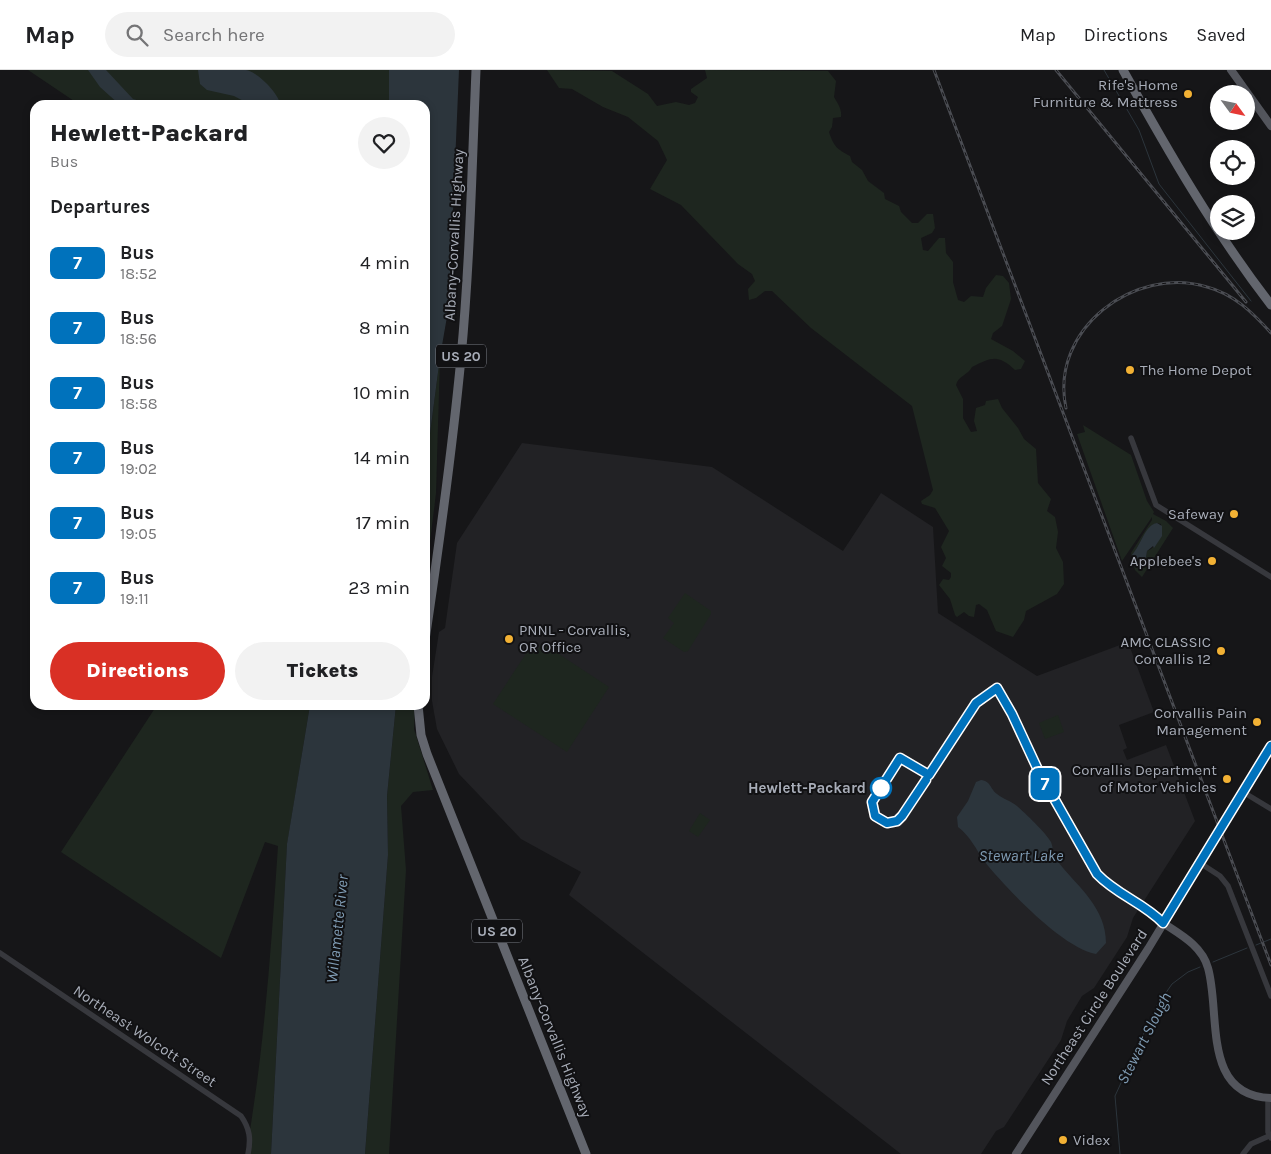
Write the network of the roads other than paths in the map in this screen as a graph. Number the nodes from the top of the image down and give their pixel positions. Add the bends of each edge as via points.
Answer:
1 (476, 70) edge
2 (1122, 70) edge
3 (1231, 70) edge
4 (1271, 126) edge
5 (1271, 305) edge
6 (1130, 438) dead end
7 (1271, 577) edge
8 (430, 608) edge
9 (418, 710) edge
10 (1271, 746) edge
11 (1243, 792) junction
12 (1271, 809) edge
13 (1200, 863) junction
14 (1163, 923) junction
15 (0, 954) edge
16 (1271, 996) edge
17 (1270, 1098) edge
18 (1270, 1137) edge
19 (248, 1154) edge
20 (586, 1154) edge
21 (1016, 1154) edge
22 (1243, 1154) edge

1 - 8 highway, Albany-Corvallis Highway / US 20 via 461,357
2 - 5 highway via 1191,190
3 - 4 main road
6 - 7 street via 1156,505
9 - 20 highway, Albany-Corvallis Highway / US 20 via 427,754
10 - 11 main road, Northeast Circle Boulevard
11 - 12 street
11 - 13 main road, Northeast Circle Boulevard
13 - 14 main road, Northeast Circle Boulevard
13 - 16 street via 1220,876 1228,886
14 - 17 main road via 1194,944 1208,967 1223,1068 1242,1089
14 - 21 main road, Northeast Circle Boulevard
15 - 19 street, Northeast Wolcott Street via 241,1116 248,1126 251,1141
17 - 18 street
18 - 22 street via 1251,1144

